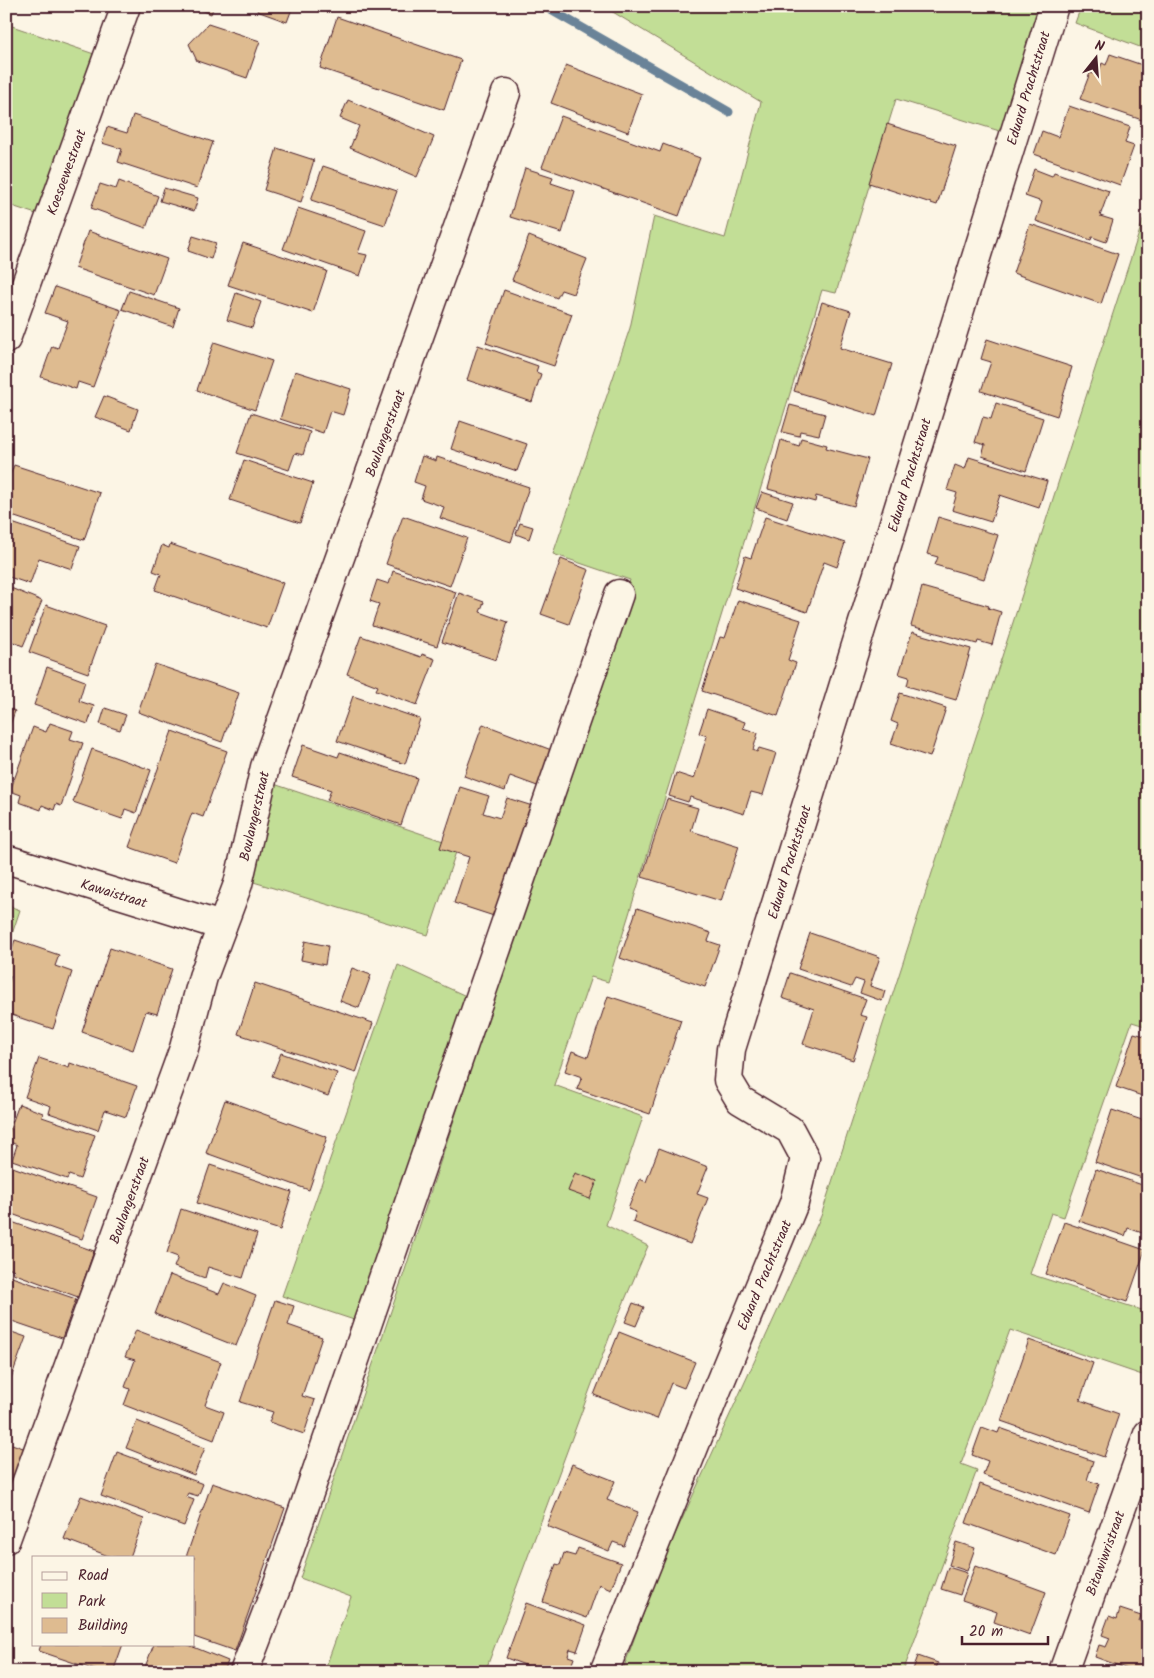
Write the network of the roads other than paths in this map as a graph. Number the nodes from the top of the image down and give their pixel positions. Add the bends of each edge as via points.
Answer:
1 (126, 6) edge
2 (1053, 9) dead end
3 (506, 93) dead end
4 (6, 339) edge
5 (619, 594) dead end
6 (6, 859) edge
7 (222, 926) junction
8 (1148, 1434) edge
9 (6, 1539) edge
10 (244, 1672) edge
11 (604, 1672) edge
12 (1064, 1672) edge

1 - 4 street, Koesoewestraat
2 - 11 street, Eduard Prachtstraat via 731,1049 728,1080 740,1100 790,1130 805,1158 794,1203
3 - 7 street, Boulangerstraat via 265,767 238,884
5 - 10 street via 277,1586
6 - 7 street, Kawaistraat
7 - 9 street, Boulangerstraat via 203,977 184,1048
8 - 12 street, Bitawiwristraat

